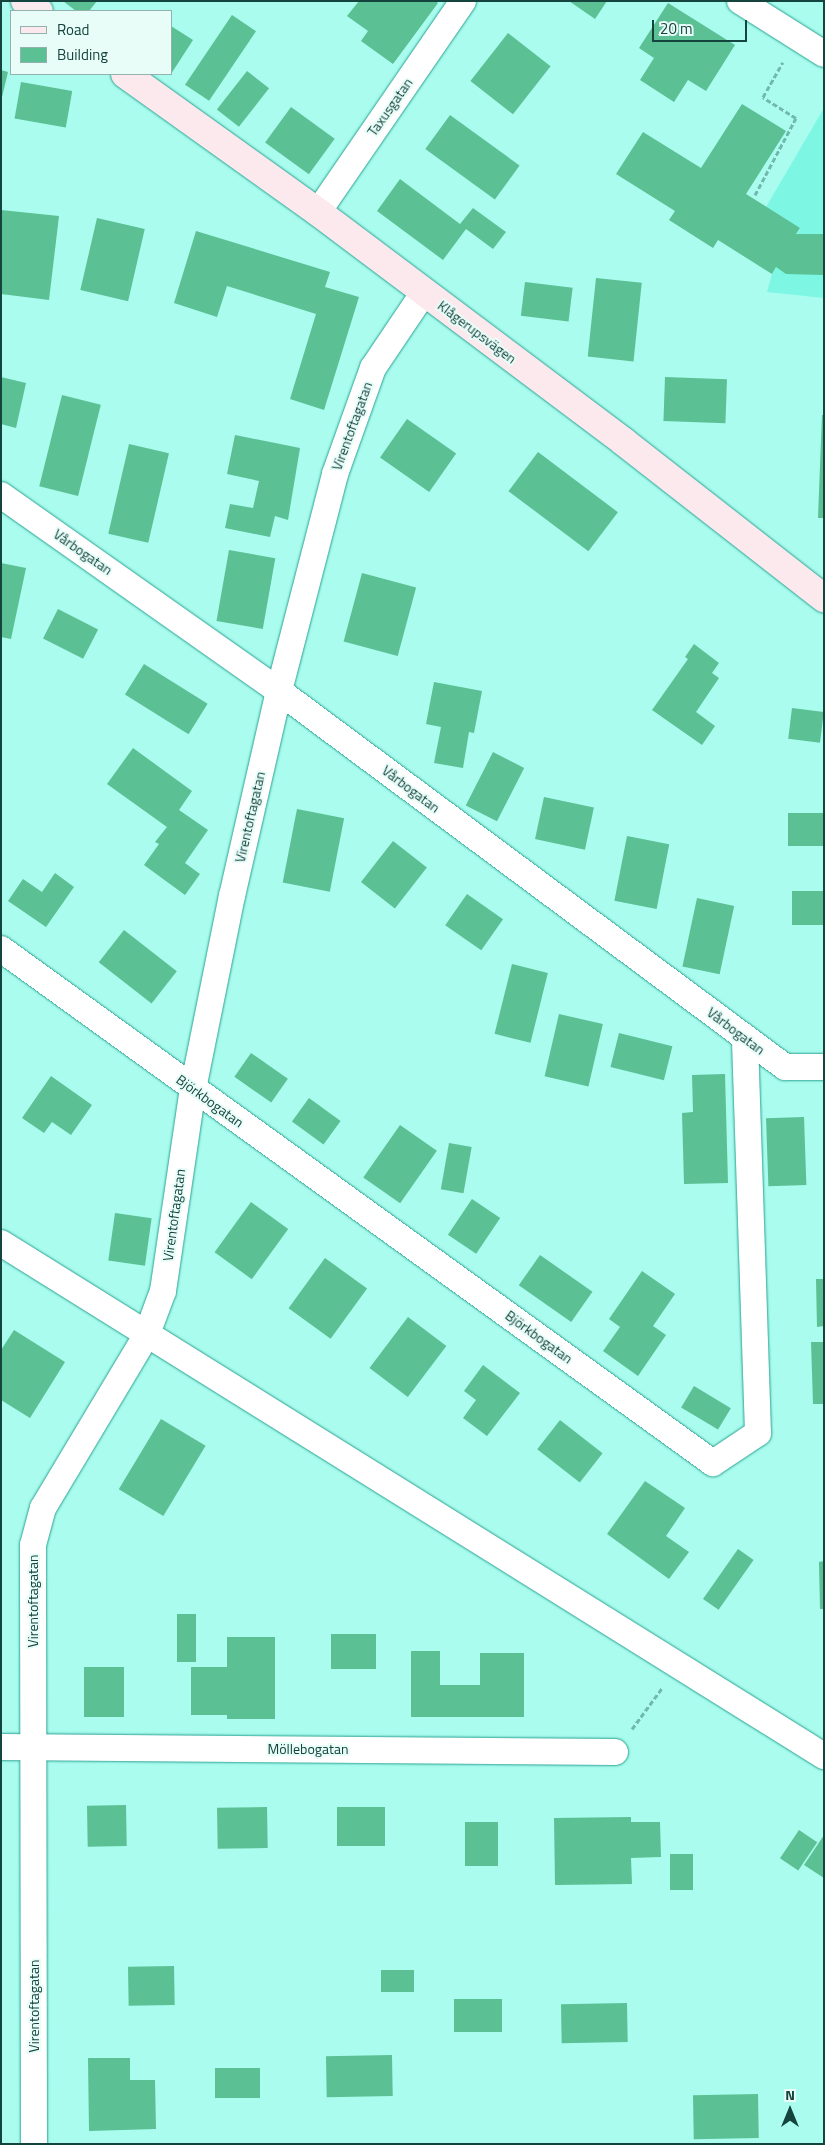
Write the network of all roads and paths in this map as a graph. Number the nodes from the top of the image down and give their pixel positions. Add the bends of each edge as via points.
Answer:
1 (25, 1) edge
2 (463, 1) edge
3 (740, 1) edge
4 (37, 10) edge
5 (798, 38) junction
6 (824, 54) edge
7 (126, 75) edge
8 (755, 195) dead end
9 (318, 212) junction
10 (424, 292) junction
11 (1, 495) edge
12 (824, 598) edge
13 (279, 691) junction
14 (1, 949) edge
15 (745, 1038) junction
16 (824, 1067) edge
17 (193, 1089) junction
18 (1, 1243) edge
19 (147, 1334) junction
20 (679, 1666) junction
21 (1, 1747) edge
22 (33, 1747) junction
23 (615, 1752) joint
24 (824, 1756) edge
25 (34, 2144) edge

1 - 4 street
2 - 9 street, Taxusgatan
3 - 5 street
5 - 6 street
5 - 8 path via 763,97 796,118
7 - 9 street, Klågerupsvägen
9 - 10 street, Klågerupsvägen
10 - 12 street, Klågerupsvägen
10 - 13 street, Virentoftagatan via 373,368 334,474
11 - 13 street, Vårbogatan
13 - 15 street, Vårbogatan
13 - 17 street, Virentoftagatan via 232,896
14 - 17 street, Björkbogatan
15 - 16 street, Vårbogatan via 785,1067
15 - 17 street, Björkbogatan via 758,1433 713,1463
17 - 19 street, Virentoftagatan via 163,1290
18 - 19 street
19 - 20 street
19 - 22 street, Virentoftagatan via 43,1508 33,1544
20 - 23 path
20 - 24 street
21 - 22 street, Möllebogatan
22 - 23 street, Möllebogatan
22 - 25 street, Virentoftagatan

